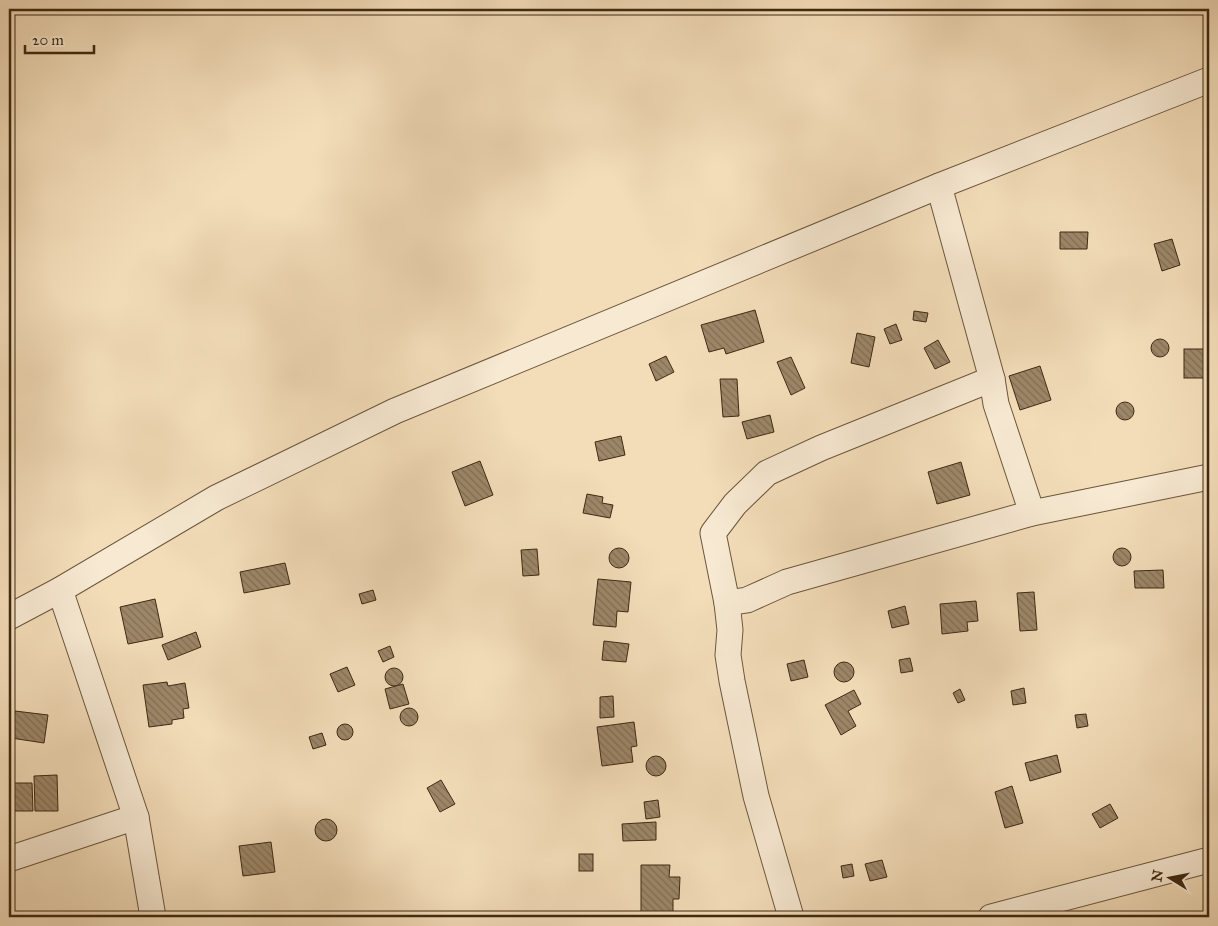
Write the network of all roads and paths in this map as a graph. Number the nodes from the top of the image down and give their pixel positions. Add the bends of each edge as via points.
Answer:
1 (1209, 80) edge
2 (939, 186) junction
3 (992, 379) junction
4 (1209, 477) edge
5 (1032, 513) junction
6 (60, 590) junction
7 (727, 603) junction
8 (9, 617) edge
9 (136, 817) junction
10 (9, 859) edge
11 (1209, 860) edge
12 (153, 917) edge
13 (791, 917) edge
14 (992, 917) edge

1 - 2 street
2 - 3 street
2 - 6 street via 395,411 216,498
3 - 5 street via 996,404
3 - 7 street via 767,473 713,533
4 - 5 street
5 - 7 street via 787,582 747,600
6 - 8 street
6 - 9 street
7 - 13 street via 732,682 756,796
9 - 10 street
9 - 12 street
11 - 14 street

